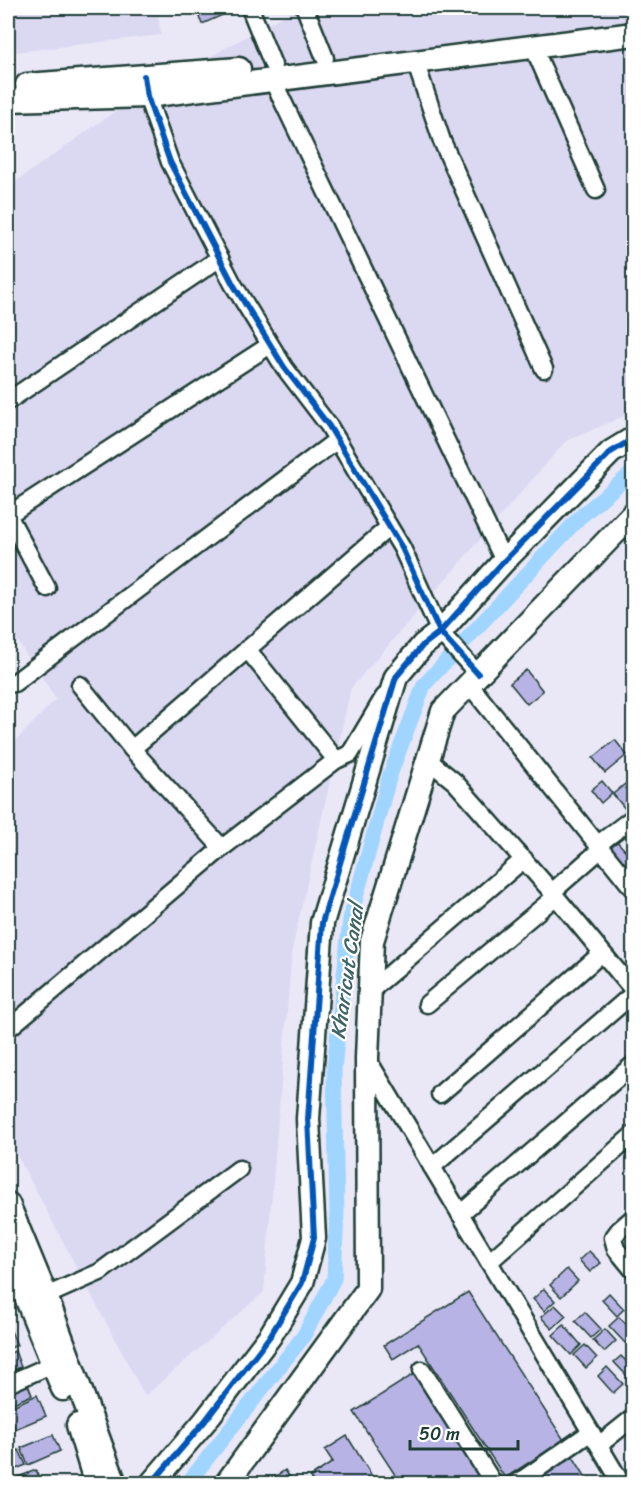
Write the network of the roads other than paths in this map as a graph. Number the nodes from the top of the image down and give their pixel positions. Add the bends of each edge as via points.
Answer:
1 (250, 8) edge
2 (305, 8) edge
3 (633, 33) edge
4 (532, 46) junction
5 (325, 58) junction
6 (415, 61) junction
7 (273, 72) junction
8 (8, 86) edge
9 (146, 86) junction
10 (8, 100) edge
11 (596, 190) dead end
12 (220, 258) junction
13 (270, 345) junction
14 (544, 369) dead end
15 (8, 401) edge
16 (633, 438) edge
17 (337, 440) junction
18 (633, 513) edge
19 (8, 515) edge
20 (389, 527) junction
21 (504, 561) junction
22 (47, 588) dead end
23 (441, 633) junction
24 (247, 650) junction
25 (396, 677) junction
26 (474, 677) junction
27 (8, 684) edge
28 (80, 686) dead end
29 (132, 749) junction
30 (336, 760) junction
31 (428, 760) junction
32 (633, 817) edge
33 (222, 848) junction
34 (600, 850) junction
35 (524, 859) junction
36 (633, 890) edge
37 (553, 894) junction
38 (602, 953) junction
39 (370, 991) junction
40 (633, 992) edge
41 (427, 1004) dead end
42 (8, 1029) edge
43 (367, 1058) junction
44 (633, 1064) edge
45 (440, 1094) dead end
46 (633, 1134) edge
47 (432, 1167) junction
48 (238, 1169) dead end
49 (8, 1204) edge
50 (460, 1214) junction
51 (633, 1217) edge
52 (8, 1253) edge
53 (489, 1262) junction
54 (633, 1271) edge
55 (37, 1300) junction
56 (53, 1364) junction
57 (422, 1370) dead end
58 (8, 1384) edge
59 (633, 1417) edge
60 (595, 1439) junction
61 (96, 1484) edge
62 (115, 1484) edge
63 (151, 1484) edge
64 (226, 1484) edge
65 (494, 1484) edge
66 (516, 1484) edge
67 (622, 1484) edge

1 - 7 street
2 - 5 street
3 - 4 street
3 - 5 street
4 - 6 street
4 - 11 street
5 - 7 street
6 - 7 street
6 - 14 street via 442,141
7 - 9 street
7 - 21 street
8 - 9 street
9 - 10 street
9 - 12 street via 170,162
12 - 13 street
12 - 15 street
13 - 17 street
13 - 19 street
16 - 21 street via 611,453
17 - 20 street
17 - 27 street
18 - 26 street
19 - 22 street
20 - 23 street
20 - 24 street
21 - 23 street
23 - 25 street via 423,645
23 - 26 street
24 - 29 street
24 - 30 street
25 - 30 street via 350,754
25 - 63 street via 322,923 308,1119 314,1238 302,1283 270,1336
26 - 31 street via 443,711
26 - 34 street
28 - 29 street
29 - 33 street
30 - 33 street
31 - 35 street via 455,782
31 - 39 street via 372,941
32 - 34 street via 601,843
33 - 42 street
34 - 36 street
34 - 37 street
35 - 37 street
35 - 39 street
37 - 38 street
37 - 41 street
38 - 40 street
38 - 45 street
39 - 43 street
40 - 47 street
43 - 47 street
43 - 64 street via 368,1289
44 - 50 street
46 - 53 street
47 - 50 street
48 - 55 street via 100,1272
49 - 55 street
50 - 53 street
51 - 54 street via 613,1238 616,1249
52 - 55 street
53 - 60 street
55 - 56 street
55 - 62 street
56 - 58 street
56 - 61 street via 77,1422
57 - 65 street
59 - 60 street
60 - 66 street
60 - 67 street

